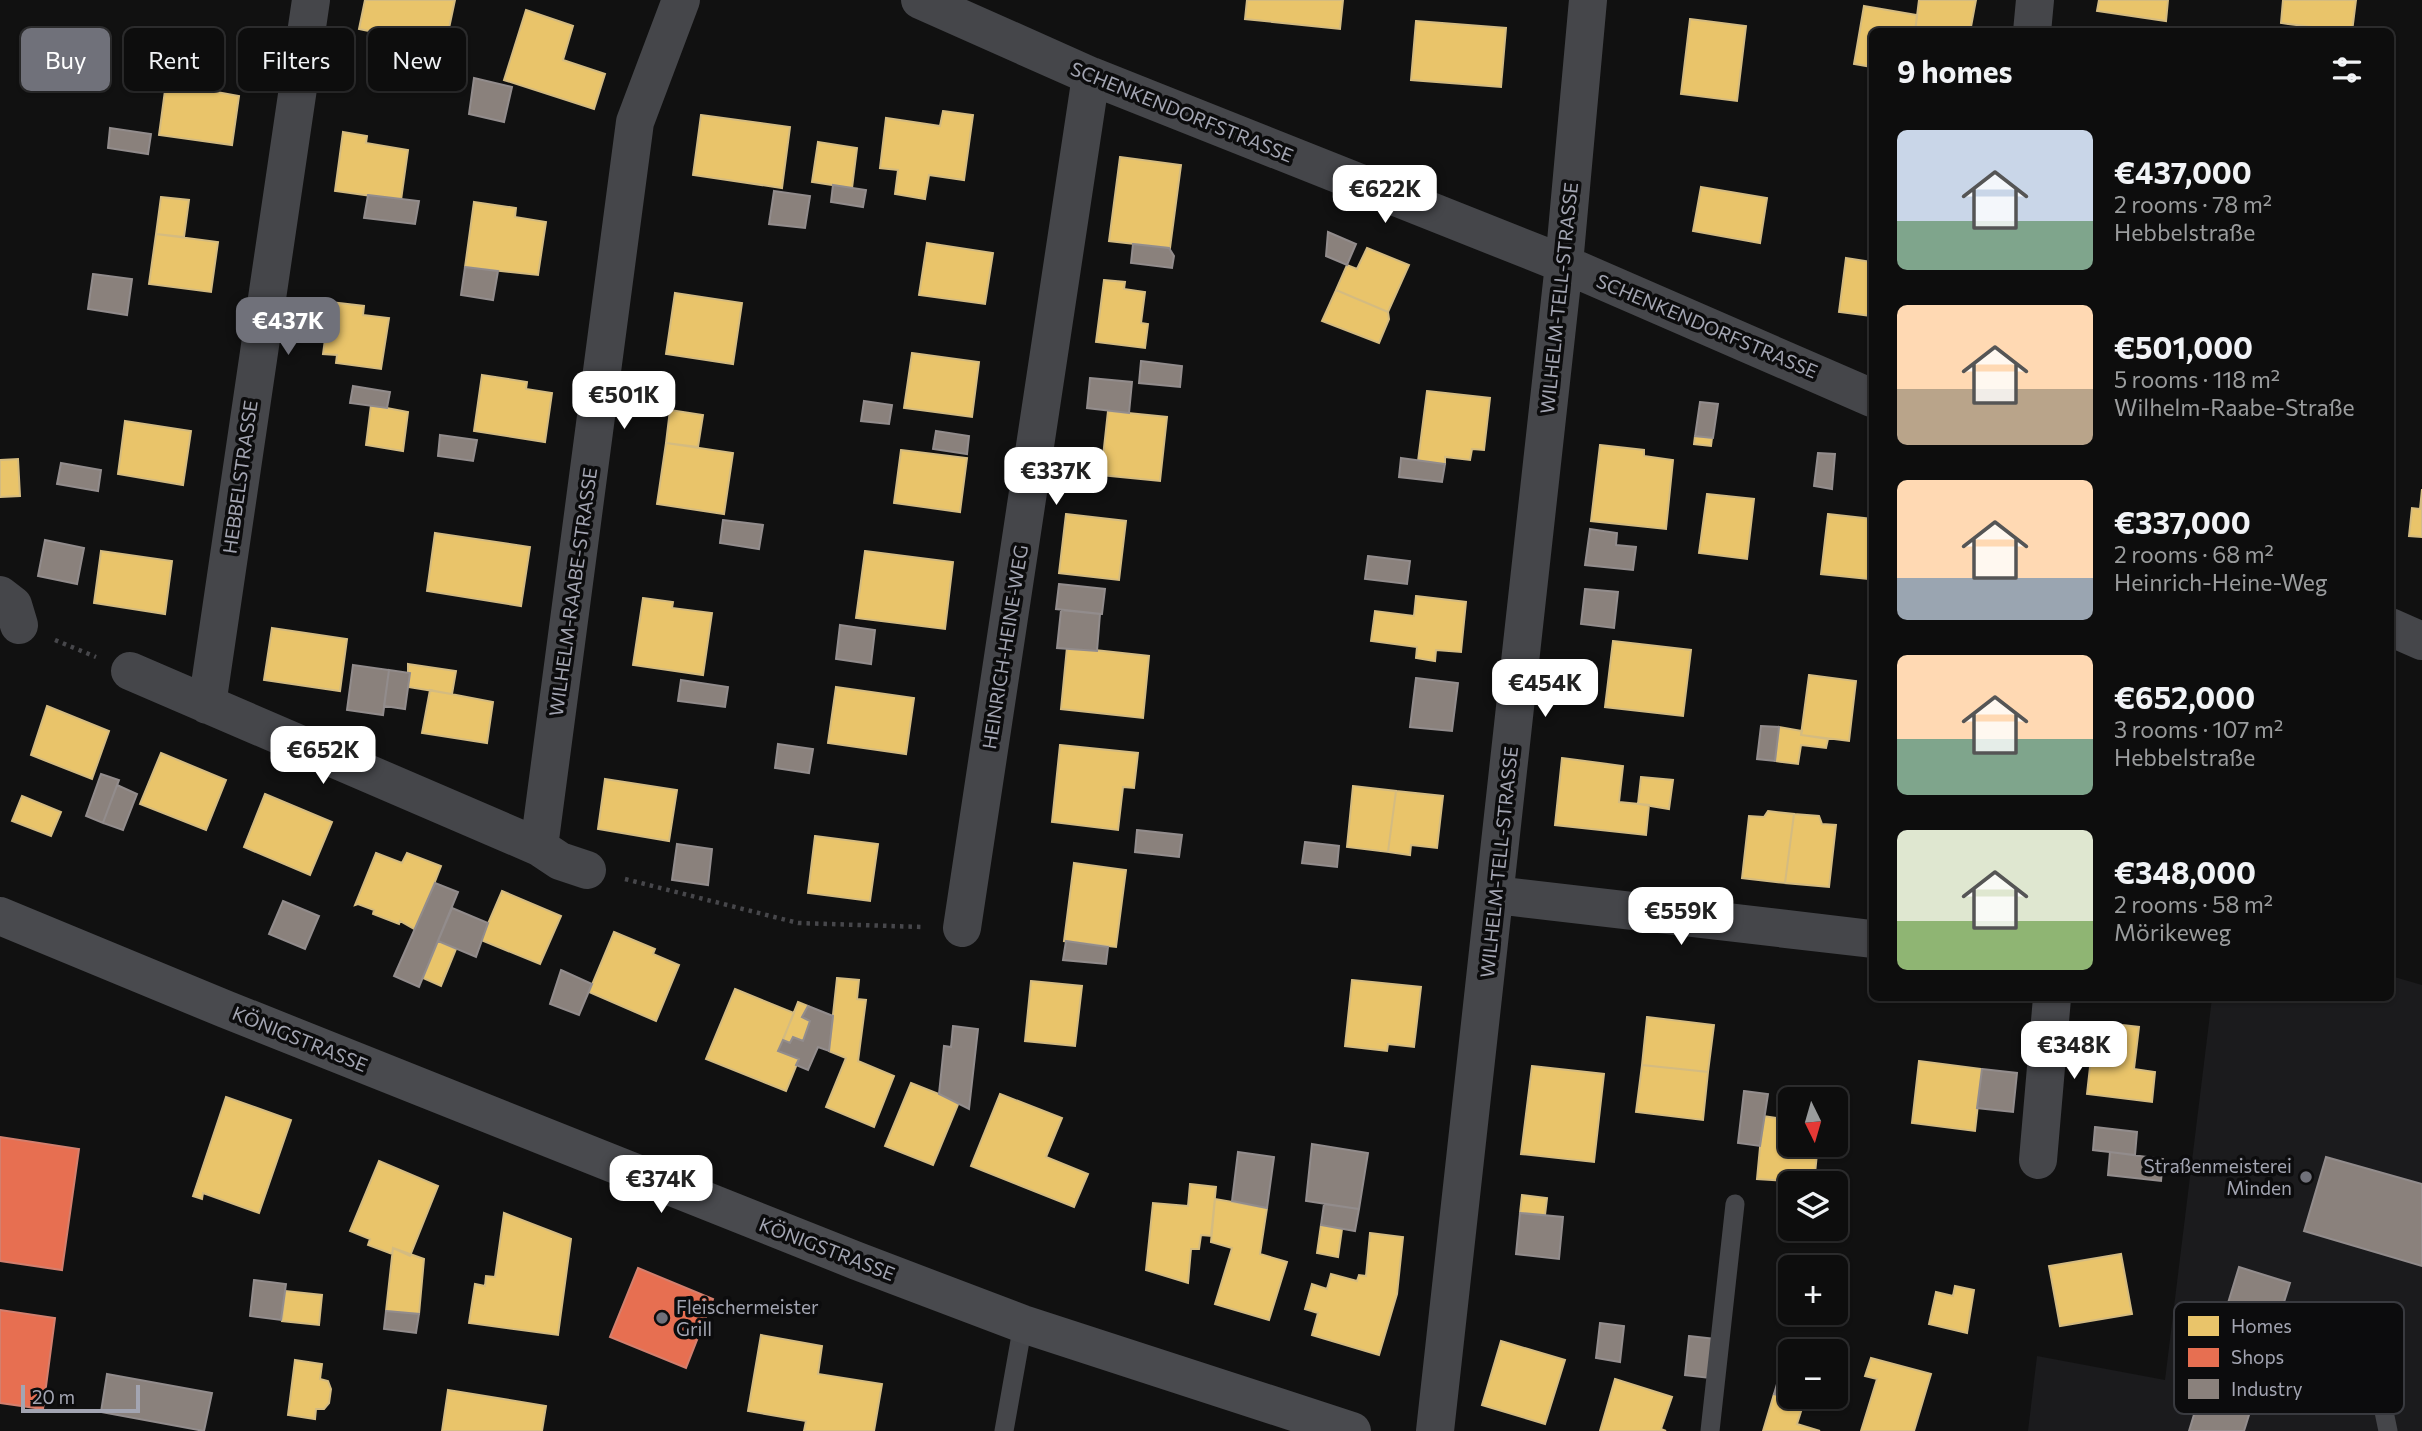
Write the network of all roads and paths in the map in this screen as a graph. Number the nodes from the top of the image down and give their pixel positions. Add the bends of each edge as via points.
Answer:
1 (312, 0) edge
2 (681, 0) edge
3 (920, 0) edge
4 (1588, 0) edge
5 (2035, 0) edge
6 (2032, 28) edge
7 (1091, 76) junction
8 (1564, 264) junction
9 (1869, 397) edge
10 (9, 610) edge
11 (2394, 629) edge
12 (2422, 641) edge
13 (130, 671) joint
14 (207, 705) junction
15 (539, 847) junction
16 (587, 870) joint
17 (1496, 895) junction
18 (0, 916) edge
19 (962, 928) joint
20 (1869, 939) edge
21 (2052, 1001) edge
22 (2038, 1160) dead end
23 (1735, 1204) dead end
24 (1023, 1324) junction
25 (1004, 1431) edge
26 (1352, 1431) edge
27 (1435, 1431) edge
28 (1710, 1431) edge

1 - 14 street, HEBBELSTRASSE
2 - 15 street, WILHELM-RAABE-STRASSE via 635,122
3 - 7 street, SCHENKENDORFSTRASSE
4 - 8 street, WILHELM-TELL-STRASSE
5 - 6 street
7 - 8 street, SCHENKENDORFSTRASSE
7 - 19 street, HEINRICH-HEINE-WEG
8 - 9 street, SCHENKENDORFSTRASSE
8 - 17 street, WILHELM-TELL-STRASSE
10 - 13 path
11 - 12 street
13 - 14 street
14 - 15 street
15 - 16 street
16 - 19 path via 798,923
17 - 20 street
17 - 27 street, WILHELM-TELL-STRASSE
18 - 24 main road, KÖNIGSTRASSE
21 - 22 street
23 - 28 lane
24 - 25 lane
24 - 26 main road, KÖNIGSTRASSE

